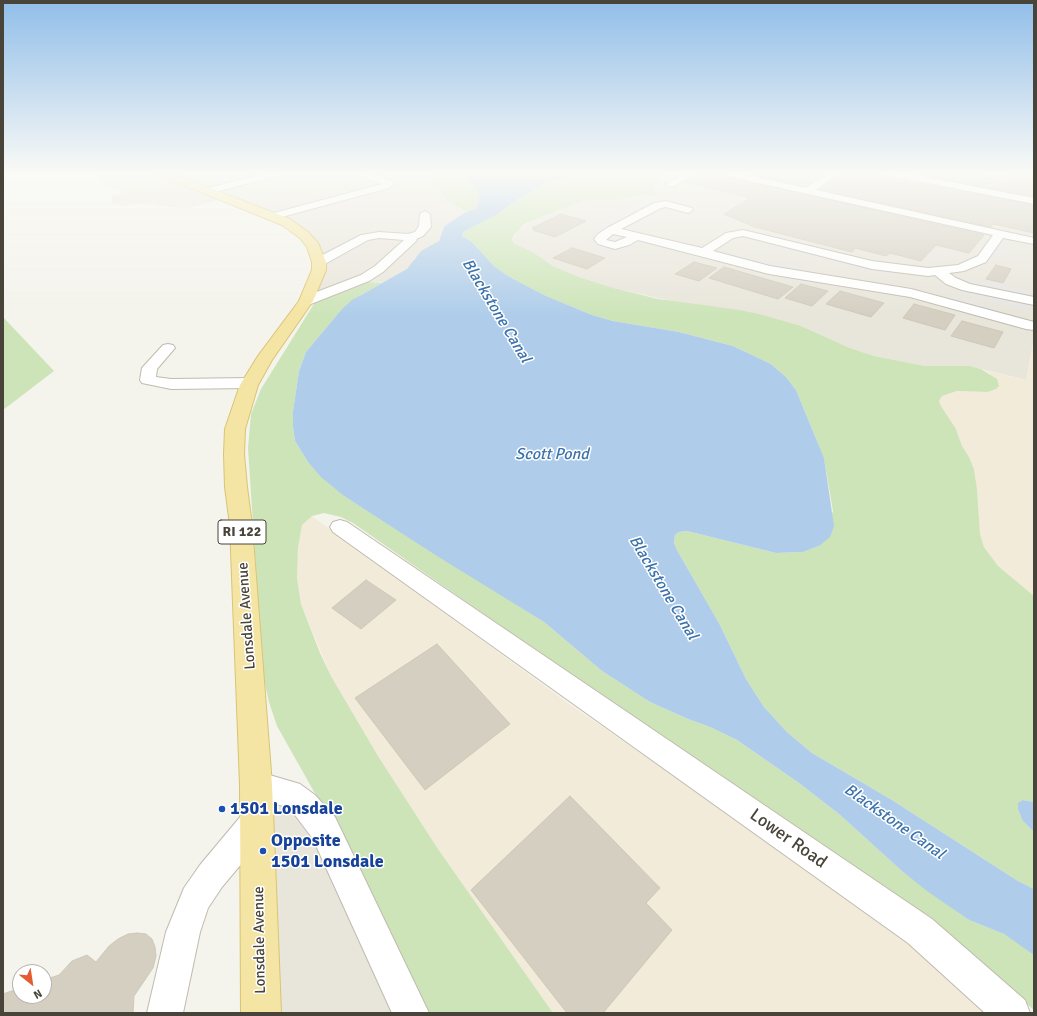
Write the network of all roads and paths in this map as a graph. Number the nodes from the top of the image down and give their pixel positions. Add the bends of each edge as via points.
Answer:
1 (282, 220) edge
2 (425, 220) edge
3 (630, 220) edge
4 (940, 220) edge
5 (1001, 234) junction
6 (410, 237) junction
7 (1034, 241) edge
8 (704, 252) junction
9 (319, 262) junction
10 (933, 271) junction
11 (911, 293) junction
12 (306, 301) junction
13 (1034, 301) edge
14 (1031, 326) dead end
15 (168, 348) dead end
16 (250, 383) junction
17 (340, 527) dead end
18 (256, 785) junction
19 (257, 821) junction
20 (165, 1013) edge
21 (261, 1013) edge
22 (411, 1013) edge
23 (1012, 1013) edge

1 - 9 main road via 304,235 313,246
2 - 6 street via 425,227 419,234
3 - 8 street via 611,230
4 - 5 street
5 - 7 street
5 - 10 street via 982,259 960,268
6 - 9 street via 365,237
6 - 12 street via 411,240 404,248 365,278
8 - 10 street via 730,235 744,233 872,265
8 - 11 street via 769,270
9 - 12 main road, Lonsdale Avenue / RI 122 via 319,270
10 - 11 street
10 - 13 street via 966,287
11 - 14 street
12 - 16 main road, Lonsdale Avenue / RI 122
15 - 16 street via 150,368 148,380 171,384
16 - 18 main road, Lonsdale Avenue / RI 122 via 235,429 234,454 241,525
17 - 23 street, Lower Road via 920,931
18 - 19 main road, Lonsdale Avenue / RI 122
18 - 22 street via 290,794 305,805 324,828
19 - 20 street via 211,876 196,899 183,932
19 - 21 main road, Lonsdale Avenue / RI 122

